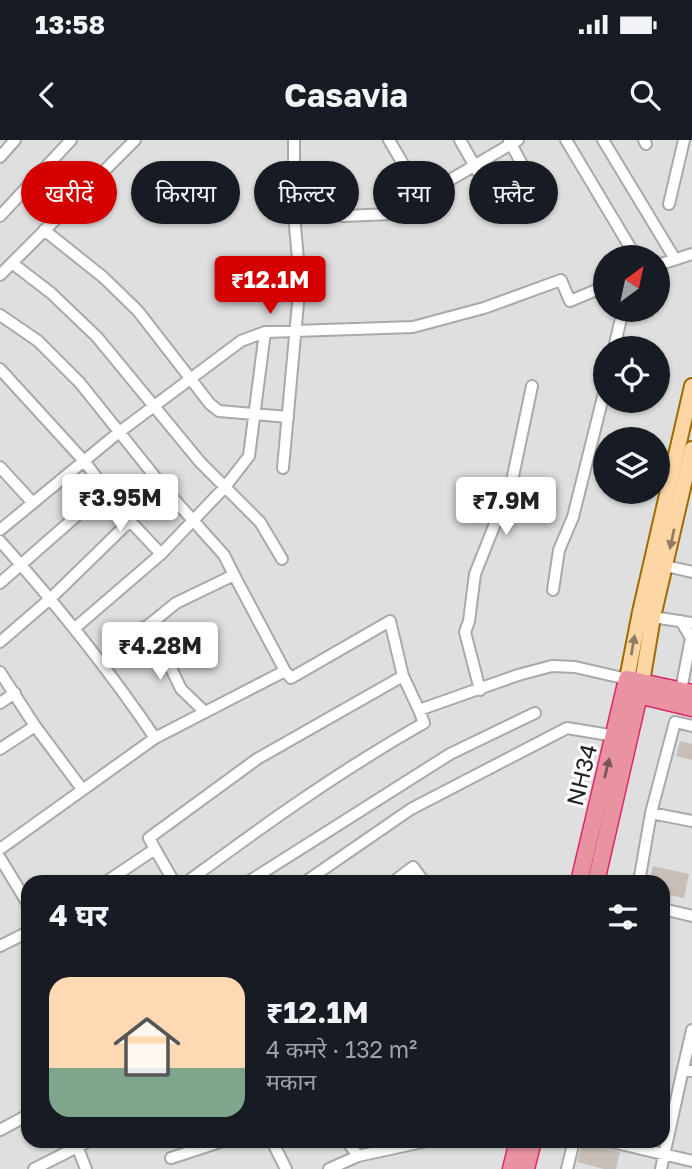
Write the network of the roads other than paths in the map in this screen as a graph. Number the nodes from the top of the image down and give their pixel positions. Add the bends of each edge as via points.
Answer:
1 (15, 140) edge
2 (71, 140) edge
3 (135, 140) edge
4 (294, 140) edge
5 (389, 140) edge
6 (460, 140) edge
7 (566, 140) edge
8 (603, 140) edge
9 (684, 140) edge
10 (513, 141) edge
11 (0, 157) edge
12 (401, 161) edge
13 (472, 161) edge
14 (483, 161) edge
15 (522, 161) edge
16 (669, 204) dead end
17 (0, 216) edge
18 (44, 230) junction
19 (629, 245) edge
20 (692, 254) edge
21 (675, 259) junction
22 (670, 261) edge
23 (12, 263) junction
24 (0, 275) edge
25 (593, 291) edge
26 (0, 315) edge
27 (296, 331) junction
28 (265, 332) junction
29 (0, 369) edge
30 (191, 379) junction
31 (532, 386) dead end
32 (692, 386) edge
33 (155, 406) junction
34 (599, 413) edge
35 (256, 416) junction
36 (288, 417) junction
37 (118, 433) junction
38 (692, 450) edge
39 (84, 461) junction
40 (0, 467) edge
41 (283, 468) dead end
42 (225, 487) junction
43 (106, 490) junction
44 (33, 503) junction
45 (195, 520) junction
46 (130, 521) junction
47 (0, 530) edge
48 (0, 541) edge
49 (161, 554) junction
50 (282, 559) dead end
51 (20, 564) junction
52 (666, 566) junction
53 (692, 572) edge
54 (234, 575) junction
55 (0, 583) edge
56 (552, 590) dead end
57 (51, 598) junction
58 (653, 617) junction
59 (687, 622) edge
60 (144, 627) junction
61 (75, 628) junction
62 (0, 642) edge
63 (102, 663) junction
64 (285, 671) junction
65 (0, 672) edge
66 (403, 676) junction
67 (633, 687) junction
68 (480, 690) junction
69 (15, 693) junction
70 (685, 697) edge
71 (0, 704) edge
72 (419, 710) junction
73 (205, 712) junction
74 (536, 713) dead end
75 (35, 726) junction
76 (692, 726) edge
77 (615, 736) junction
78 (155, 738) junction
79 (0, 749) edge
80 (82, 789) junction
81 (651, 813) junction
82 (603, 817) junction
83 (692, 821) edge
84 (0, 849) edge
85 (155, 849) junction
86 (0, 858) edge
87 (116, 875) edge
88 (170, 875) edge
89 (197, 875) edge
90 (259, 875) edge
91 (315, 875) edge
92 (402, 875) edge
93 (419, 875) edge
94 (582, 875) edge
95 (597, 875) edge
96 (640, 875) edge
97 (21, 892) edge
98 (670, 911) edge
99 (692, 916) edge
100 (21, 936) edge
101 (0, 946) edge
102 (692, 1030) edge
103 (688, 1070) edge
104 (21, 1119) edge
105 (0, 1130) edge
106 (670, 1133) edge
107 (69, 1148) edge
108 (78, 1148) edge
109 (201, 1148) edge
110 (276, 1148) edge
111 (352, 1148) edge
112 (395, 1148) edge
113 (516, 1148) edge
114 (531, 1148) edge
115 (572, 1148) edge
116 (638, 1148) edge
117 (666, 1148) edge
118 (664, 1154) junction
119 (358, 1156) junction
120 (170, 1158) dead end
121 (692, 1161) edge
122 (34, 1169) edge
123 (86, 1169) edge
124 (286, 1169) edge
125 (329, 1169) edge
126 (512, 1169) edge
127 (526, 1169) edge
128 (568, 1169) edge
129 (661, 1169) edge

1 - 11 street
2 - 17 street
3 - 18 street
4 - 27 street via 300,281
5 - 12 street
6 - 13 street
7 - 19 street
8 - 21 street
9 - 16 street
10 - 14 street
10 - 15 street
18 - 23 street
18 - 30 street via 138,311
20 - 21 street
21 - 22 street
23 - 24 street
23 - 33 street via 97,337
25 - 27 street via 570,300 561,280 413,327
26 - 37 street via 38,341 80,383
27 - 28 street
27 - 36 street
28 - 30 street via 241,341
28 - 35 street
29 - 39 street
30 - 33 street
30 - 35 street via 219,411
31 - 68 street via 512,481 475,573 465,632
67 -> 32 main road via 640,612
33 - 37 street
33 - 42 street
34 - 56 street
35 - 36 street
35 - 42 street via 249,456
36 - 41 street
37 - 39 street
37 - 45 street
38 -> 52 main road
39 - 43 street
39 - 44 street
40 - 44 street
42 - 45 street
42 - 50 street via 260,522
43 - 46 street
43 - 51 street
44 - 47 street
45 - 49 street
45 - 54 street
46 - 49 street
46 - 57 street
48 - 51 street
49 - 61 street
51 - 55 street
51 - 57 street
52 - 53 street
52 - 58 main road
54 - 60 street via 176,603
54 - 64 street
57 - 61 street
57 - 62 street
58 - 59 street
58 - 67 main road
59 - 70 street via 691,638
60 - 63 street
60 - 73 street via 181,689
61 - 63 street
63 - 78 street
64 - 66 street via 291,678 390,621
64 - 73 street
65 - 69 street
66 - 72 street
66 - 85 street via 257,759 149,838
67 - 68 street via 575,667 552,666
67 - 70 highway
67 - 77 highway, NH34 / NH34
67 - 82 highway, NH34
68 - 72 street
69 - 71 street
69 - 75 street
70 - 76 street
70 - 81 street
72 - 89 street via 424,723 363,757
73 - 78 street
74 - 90 street via 450,754
75 - 79 street
75 - 80 street
82 -> 77 highway, NH34 / NH34
77 - 91 street via 567,728 411,809
78 - 80 street
80 - 84 street
81 - 83 street
81 - 96 street
82 - 94 highway, NH34 / NH34
82 - 95 highway, NH34
85 - 87 street
85 - 88 street
86 - 97 street
92 - 93 street via 413,867
98 - 99 street
100 - 101 street
102 - 103 street
103 - 106 street
104 - 105 street
107 - 122 street
108 - 123 street
109 - 120 street
110 - 124 street
111 - 119 street
112 - 119 street
113 - 126 highway
114 - 127 highway
115 - 128 street
116 - 118 street
117 - 118 street
118 - 121 street
118 - 129 street
119 - 125 street

